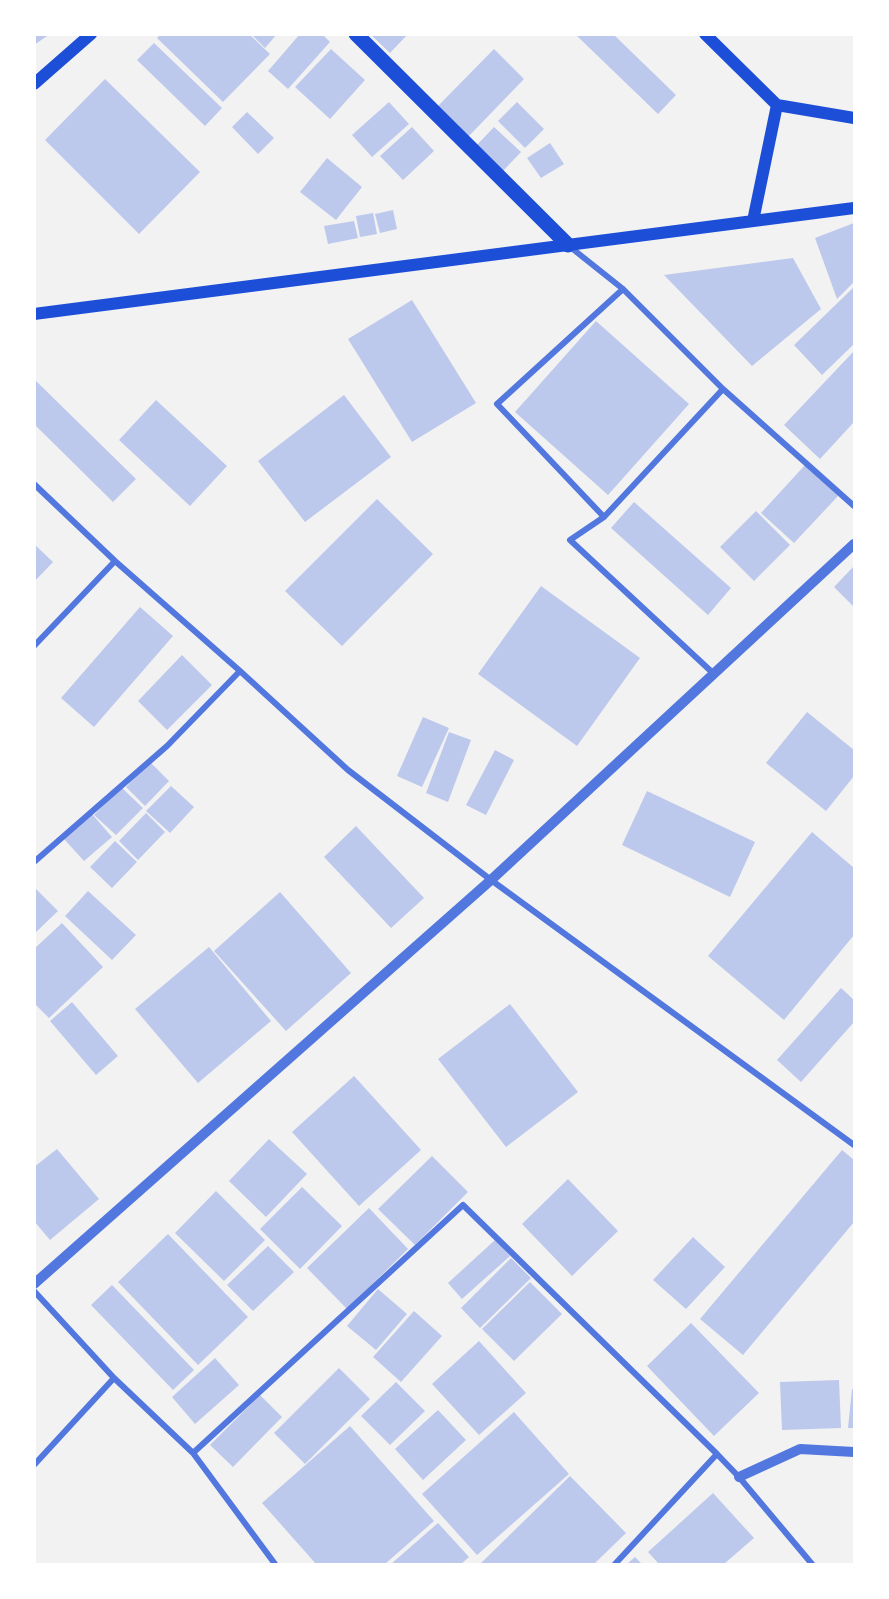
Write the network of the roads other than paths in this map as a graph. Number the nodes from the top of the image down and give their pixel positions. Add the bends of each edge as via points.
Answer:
1 (91, 34) edge
2 (356, 34) edge
3 (705, 34) edge
4 (34, 84) edge
5 (777, 105) junction
6 (855, 118) edge
7 (855, 208) edge
8 (753, 221) junction
9 (567, 245) junction
10 (623, 289) junction
11 (34, 314) edge
12 (723, 389) junction
13 (34, 484) edge
14 (855, 506) edge
15 (604, 517) junction
16 (855, 544) edge
17 (115, 561) junction
18 (34, 646) edge
19 (240, 671) junction
20 (714, 674) junction
21 (34, 862) edge
22 (491, 880) junction
23 (855, 1145) edge
24 (34, 1284) edge
25 (34, 1292) edge
26 (114, 1378) junction
27 (855, 1452) edge
28 (193, 1453) junction
29 (717, 1454) junction
30 (34, 1465) edge
31 (739, 1477) junction
32 (276, 1564) edge
33 (615, 1564) edge
34 (812, 1564) edge

1 - 4 main road
2 - 9 main road
3 - 5 main road
5 - 6 main road
5 - 8 main road
7 - 8 main road
8 - 9 main road
9 - 10 street
9 - 11 main road
10 - 12 street
10 - 15 street via 497,404
12 - 14 street
12 - 15 street
13 - 17 street
15 - 20 street via 570,540
16 - 20 street
17 - 18 street
17 - 19 street
19 - 21 street via 167,746
19 - 22 street via 348,770
20 - 22 street
22 - 23 street
22 - 24 street
25 - 26 street
26 - 28 street
26 - 30 street
27 - 31 street via 800,1449
28 - 29 street via 463,1205
28 - 32 street
29 - 31 street
29 - 33 street
31 - 34 street

